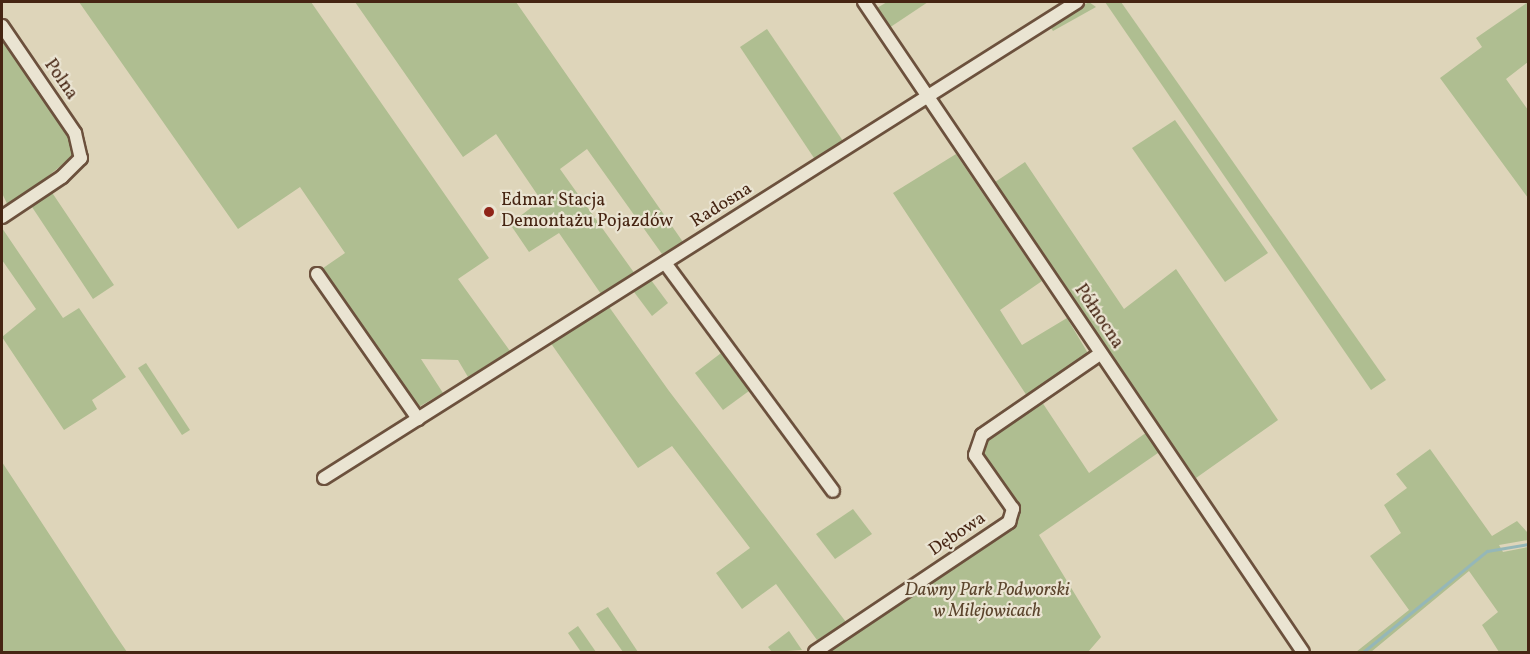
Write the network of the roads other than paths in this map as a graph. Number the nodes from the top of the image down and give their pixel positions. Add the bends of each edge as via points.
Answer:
1 (864, 2) edge
2 (1077, 2) edge
3 (2, 26) edge
4 (929, 98) junction
5 (2, 217) edge
6 (665, 263) junction
7 (318, 274) dead end
8 (1101, 354) junction
9 (418, 418) junction
10 (324, 478) dead end
11 (833, 490) dead end
12 (815, 652) edge
13 (1303, 652) edge

1 - 4 street, Północna
2 - 4 street, Radosna
3 - 5 street, Polna via 75,133 81,158 62,177
4 - 6 street, Radosna
4 - 8 street, Północna
6 - 9 street, Radosna
6 - 11 street
7 - 9 street
8 - 12 street, Dębowa via 982,435 975,455 1013,508 1009,522
8 - 13 street, Północna
9 - 10 street, Radosna

